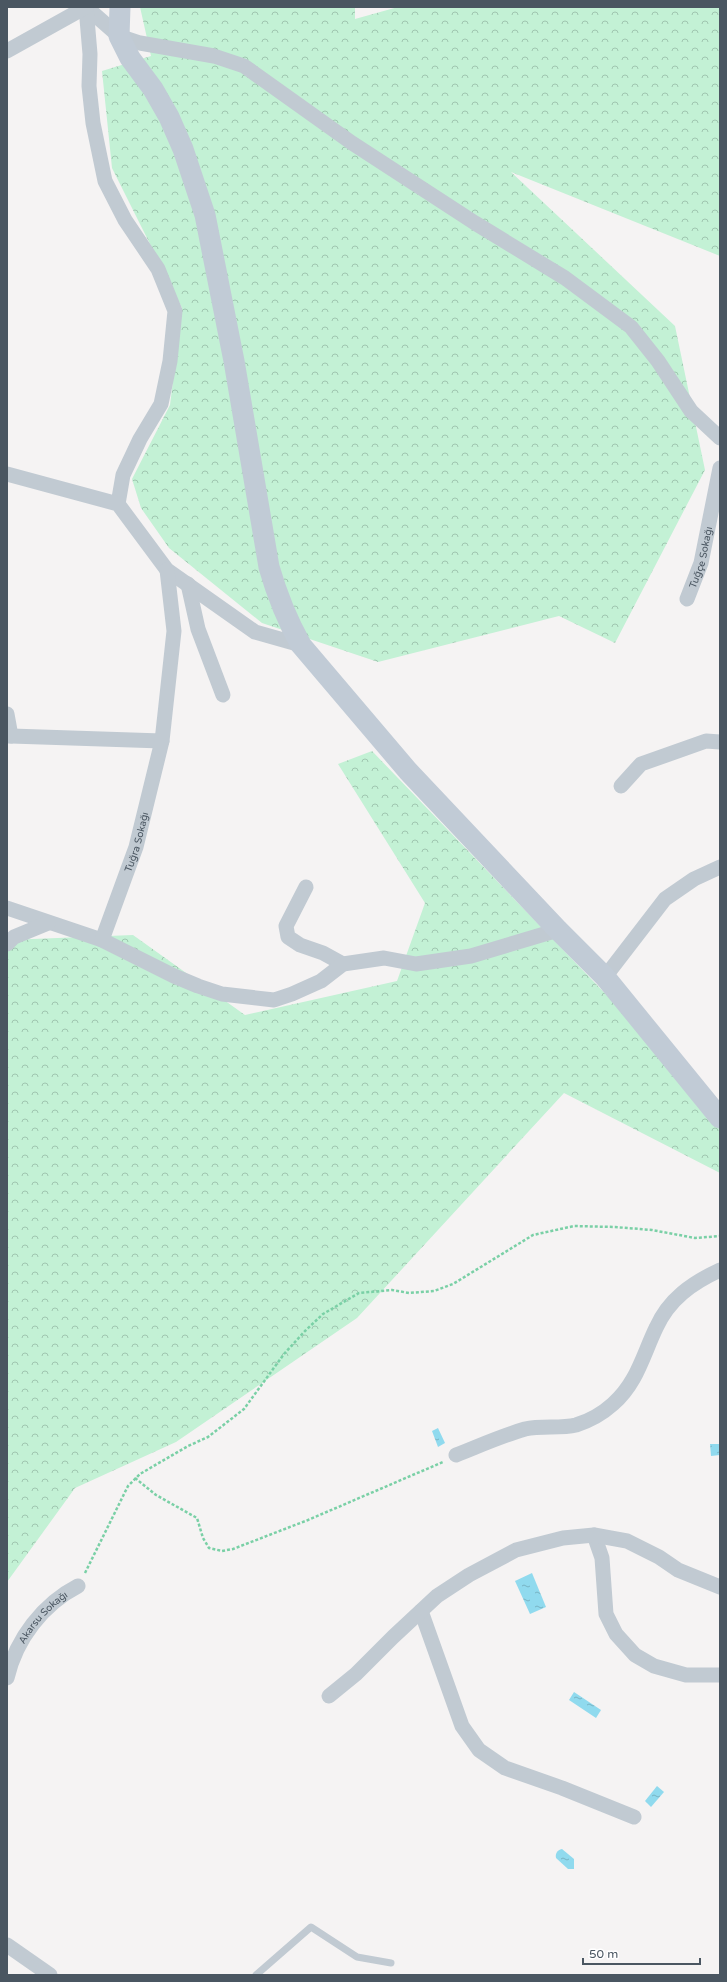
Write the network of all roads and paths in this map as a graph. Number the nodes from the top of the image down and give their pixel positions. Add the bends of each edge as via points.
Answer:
1 (86, 7) edge
2 (120, 7) edge
3 (119, 36) junction
4 (7, 51) edge
5 (720, 438) edge
6 (720, 468) edge
7 (7, 474) edge
8 (118, 504) junction
9 (167, 570) junction
10 (188, 584) junction
11 (687, 599) dead end
12 (301, 645) junction
13 (224, 695) dead end
14 (7, 714) edge
15 (9, 736) edge
16 (162, 741) junction
17 (720, 742) edge
18 (621, 786) dead end
19 (720, 867) edge
20 (306, 887) dead end
21 (7, 908) edge
22 (48, 923) junction
23 (558, 930) junction
24 (102, 940) junction
25 (7, 944) edge
26 (343, 964) junction
27 (605, 976) junction
28 (720, 1118) edge
29 (720, 1236) edge
30 (720, 1270) edge
31 (456, 1455) joint
32 (135, 1478) junction
33 (594, 1535) junction
34 (78, 1586) joint
35 (720, 1587) edge
36 (421, 1611) junction
37 (720, 1675) edge
38 (7, 1678) edge
39 (329, 1696) dead end
40 (634, 1817) dead end
41 (7, 1945) edge
42 (391, 1963) dead end
43 (50, 1975) edge
44 (256, 1975) edge

1 - 4 street
2 - 3 street
3 - 5 street via 140,43 214,56 244,66 358,147 474,223 565,278 631,327 658,361 691,411
3 - 8 street via 86,7 93,123 105,181 125,220 158,269 174,311 170,361 161,404 123,474
3 - 12 street via 130,58 153,88 169,117 205,215 234,361 269,567 288,623
6 - 11 street, Tuğçe Sokağı via 702,563
7 - 8 street
8 - 9 street
9 - 10 street
9 - 16 street, Tuğra Sokağı via 174,631
10 - 12 street via 255,632
10 - 13 street via 198,629
12 - 23 street via 408,770
14 - 15 street
15 - 16 street
16 - 24 street, Tuğra Sokağı via 136,847
17 - 18 street via 706,741 641,764
19 - 27 street via 694,879 665,899
20 - 26 street via 286,926 288,937
21 - 22 street
22 - 24 street
22 - 25 street via 14,937
23 - 26 street via 471,956 416,964 384,958
23 - 27 street
24 - 26 street via 174,976 222,994 251,998 274,1000 292,994 321,981
27 - 28 street
29 - 32 path via 695,1238 623,1228 574,1226 533,1235 453,1284 434,1291 409,1293 392,1290 359,1293 323,1314 305,1331 284,1354 244,1410 208,1437 159,1462
30 - 31 street via 693,1284 671,1304 656,1328 634,1378 624,1392 601,1413 575,1425 544,1426 508,1434
31 - 32 path via 308,1520 233,1549 222,1550 209,1548 197,1518 156,1495
32 - 34 path via 128,1486
33 - 35 street via 627,1541 678,1570
33 - 36 street via 563,1538 516,1550 469,1575 437,1596
33 - 37 street via 602,1558 606,1614 616,1634 634,1655 654,1666 686,1675
34 - 38 street, Akarsu Sokağı via 51,1603 35,1621 18,1648
36 - 39 street via 356,1674
36 - 40 street via 462,1726 479,1750 505,1768
41 - 43 street
42 - 44 lane via 357,1957 311,1927

